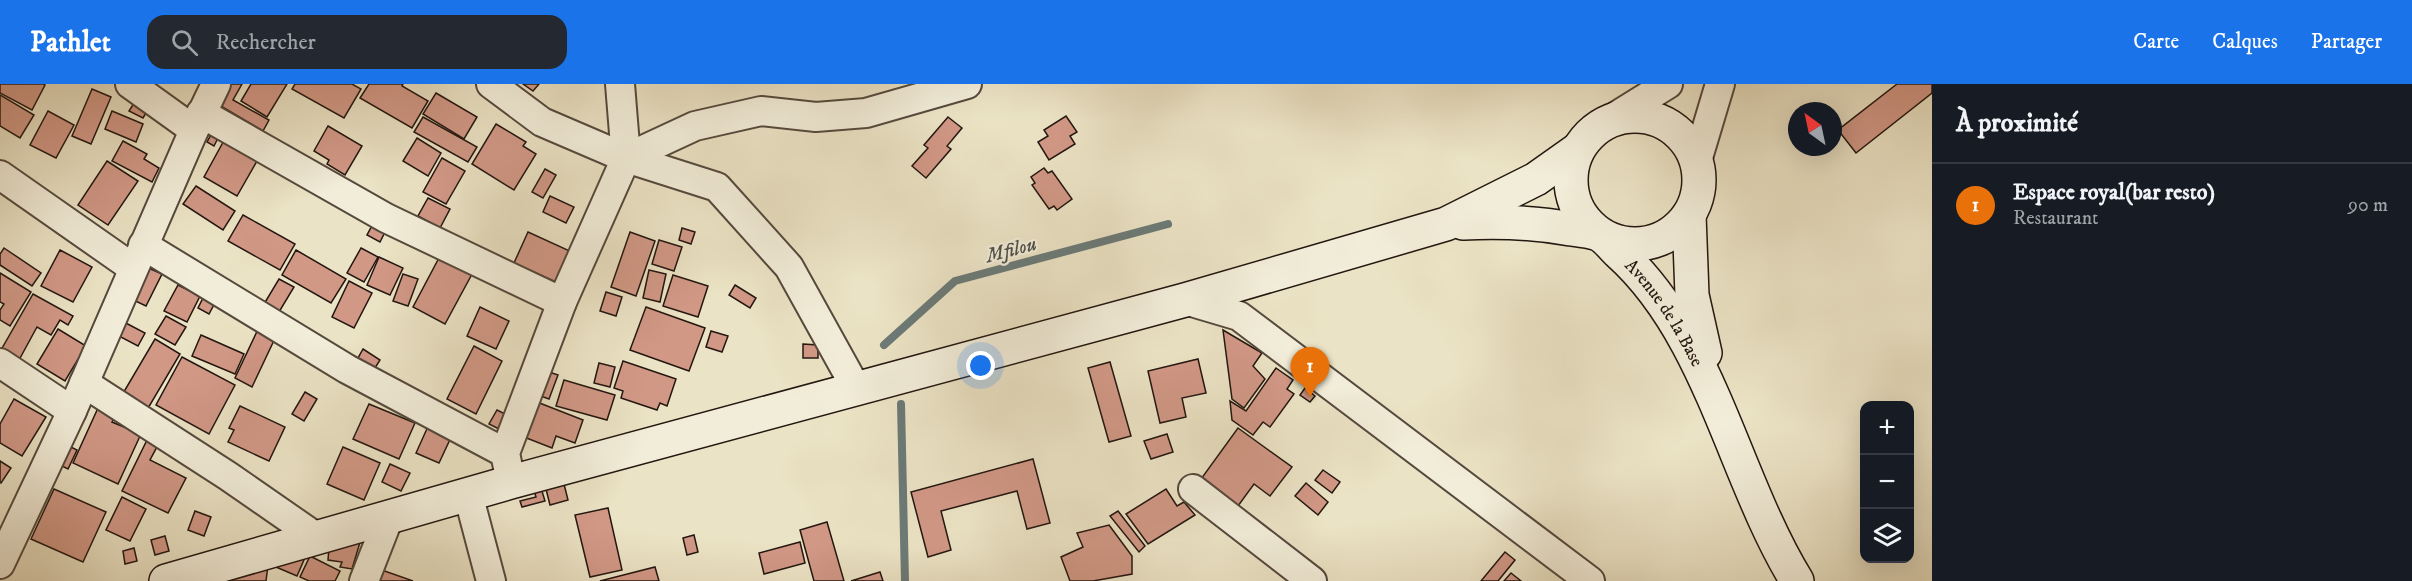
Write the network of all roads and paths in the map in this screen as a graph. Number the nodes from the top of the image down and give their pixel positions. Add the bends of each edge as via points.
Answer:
1 (130, 84) edge
2 (216, 84) edge
3 (491, 84) edge
4 (620, 84) edge
5 (967, 84) edge
6 (1668, 84) edge
7 (1720, 84) edge
8 (1610, 120) junction
9 (197, 121) junction
10 (1577, 150) junction
11 (626, 158) junction
12 (1697, 161) junction
13 (0, 175) edge
14 (1689, 215) junction
15 (1446, 224) junction
16 (1599, 234) junction
17 (138, 257) junction
18 (1185, 300) junction
19 (562, 302) junction
20 (0, 363) edge
21 (84, 383) junction
22 (856, 388) junction
23 (1715, 402) junction
24 (72, 411) junction
25 (508, 468) junction
26 (1193, 489) dead end
27 (468, 494) junction
28 (389, 517) junction
29 (316, 537) junction
30 (2, 554) edge
31 (184, 578) edge
32 (364, 581) edge
33 (491, 581) edge
34 (1312, 581) edge
35 (1590, 581) edge
36 (1797, 581) edge

1 - 9 street
2 - 9 street
3 - 11 street via 542,122
4 - 11 street
5 - 11 street via 866,113 816,117 761,111 694,126
6 - 8 street
7 - 12 street
8 - 10 main road via 1591,132
8 - 12 main road via 1631,115 1652,117 1672,126 1687,141
9 - 17 street
9 - 19 street
10 - 15 main road via 1536,179
10 - 16 main road via 1570,187 1575,206
11 - 19 street
11 - 22 street via 717,187 789,267
12 - 14 main road via 1700,179
13 - 17 street
14 - 16 main road via 1658,240 1638,245
14 - 23 main road, Avenue de la Base via 1692,295
15 - 16 main road via 1507,221
15 - 18 main road
16 - 23 main road, Avenue de la Base via 1635,267 1673,318
17 - 21 street
17 - 25 street via 347,369
18 - 22 main road
18 - 35 street via 1239,316
19 - 25 street
20 - 24 street
21 - 24 street
21 - 29 street
22 - 25 main road
23 - 36 main road, Avenue de la Base via 1778,550
24 - 30 street
25 - 27 main road
26 - 34 street
27 - 28 main road
27 - 33 street
28 - 29 main road
28 - 32 street
29 - 31 main road

